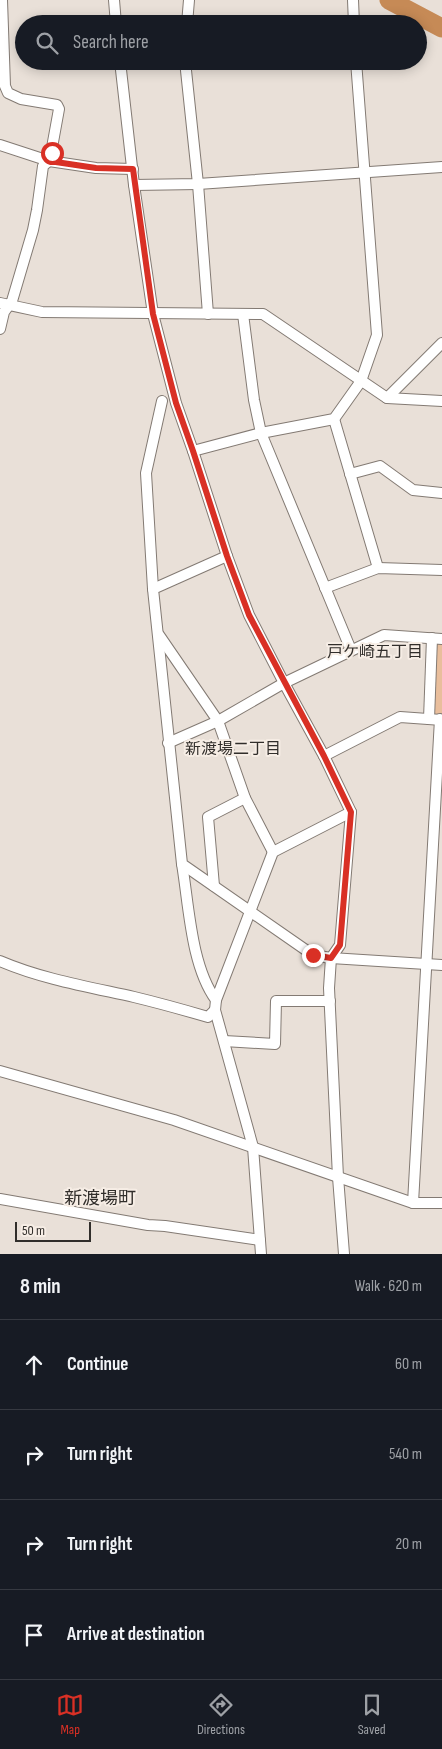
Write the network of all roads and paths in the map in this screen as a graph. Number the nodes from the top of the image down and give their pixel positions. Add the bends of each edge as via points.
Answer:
1 (2, 0) edge
2 (114, 0) edge
3 (189, 0) edge
4 (353, 0) edge
5 (115, 15) edge
6 (188, 15) edge
7 (354, 15) edge
8 (121, 70) edge
9 (186, 70) edge
10 (357, 70) edge
11 (0, 145) edge
12 (49, 161) junction
13 (442, 167) edge
14 (133, 169) junction
15 (365, 173) junction
16 (198, 184) junction
17 (134, 185) junction
18 (4, 304) edge
19 (153, 314) junction
20 (208, 314) junction
21 (243, 314) junction
22 (0, 329) edge
23 (442, 343) edge
24 (361, 381) junction
25 (388, 398) junction
26 (162, 401) dead end
27 (442, 401) edge
28 (334, 419) junction
29 (261, 433) junction
30 (193, 451) junction
31 (350, 474) junction
32 (442, 492) edge
33 (227, 556) junction
34 (378, 568) junction
35 (442, 570) edge
36 (325, 588) junction
37 (153, 589) junction
38 (158, 634) junction
39 (437, 638) edge
40 (351, 650) junction
41 (284, 683) junction
42 (429, 719) junction
43 (441, 720) edge
44 (218, 721) junction
45 (168, 743) junction
46 (324, 756) junction
47 (245, 798) junction
48 (351, 812) junction
49 (273, 852) junction
50 (182, 864) junction
51 (214, 886) junction
52 (251, 910) junction
53 (331, 958) junction
54 (0, 961) edge
55 (426, 964) junction
56 (442, 965) edge
57 (330, 1001) junction
58 (216, 1005) junction
59 (224, 1041) junction
60 (0, 1071) edge
61 (253, 1147) junction
62 (338, 1178) junction
63 (0, 1199) edge
64 (413, 1203) junction
65 (442, 1203) edge
66 (260, 1240) junction
67 (261, 1254) edge
68 (344, 1254) edge

1 - 12 street via 5,86 8,92 20,99 57,105 59,109
2 - 5 street
3 - 6 street
4 - 7 street
8 - 14 street
9 - 16 street
10 - 15 street
11 - 12 street
12 - 14 street via 96,168
12 - 18 street via 43,166 37,210 12,301
13 - 15 street
14 - 17 street
15 - 16 street
15 - 24 street via 377,335
16 - 17 street
16 - 20 street
17 - 19 street
18 - 19 street via 42,312
18 - 22 street
19 - 20 street
19 - 30 street via 176,403
20 - 21 street
21 - 24 street via 263,314
21 - 29 street
23 - 25 street
24 - 25 street
24 - 28 street
25 - 27 street
26 - 37 street via 146,473
28 - 29 street
28 - 31 street
29 - 30 street
29 - 36 street
30 - 33 street
31 - 32 street via 380,466 413,490
31 - 34 street
33 - 37 street
33 - 41 street via 249,615
34 - 35 street
34 - 36 street
36 - 40 street
37 - 38 street
38 - 44 street
38 - 45 street
39 - 40 street via 384,635
39 - 42 street
40 - 41 street
41 - 44 street
41 - 46 street
42 - 43 street
42 - 46 street via 400,717
43 - 55 street
44 - 45 street
44 - 47 street
45 - 50 street
46 - 48 street
47 - 49 street
47 - 51 street via 208,817
48 - 49 street
48 - 53 street via 340,945
49 - 52 street
50 - 51 street
50 - 58 street via 196,953
51 - 52 street
52 - 53 street via 313,955
52 - 58 street
53 - 55 street
53 - 57 street
54 - 58 street via 55,979 208,1017
55 - 56 street
55 - 64 street
57 - 59 street via 276,1001 275,1044
57 - 62 street
58 - 59 street
59 - 61 street
60 - 61 street via 164,1117
61 - 62 street
61 - 66 street
62 - 64 street
62 - 68 street
63 - 66 street via 148,1225
64 - 65 street
66 - 67 street

